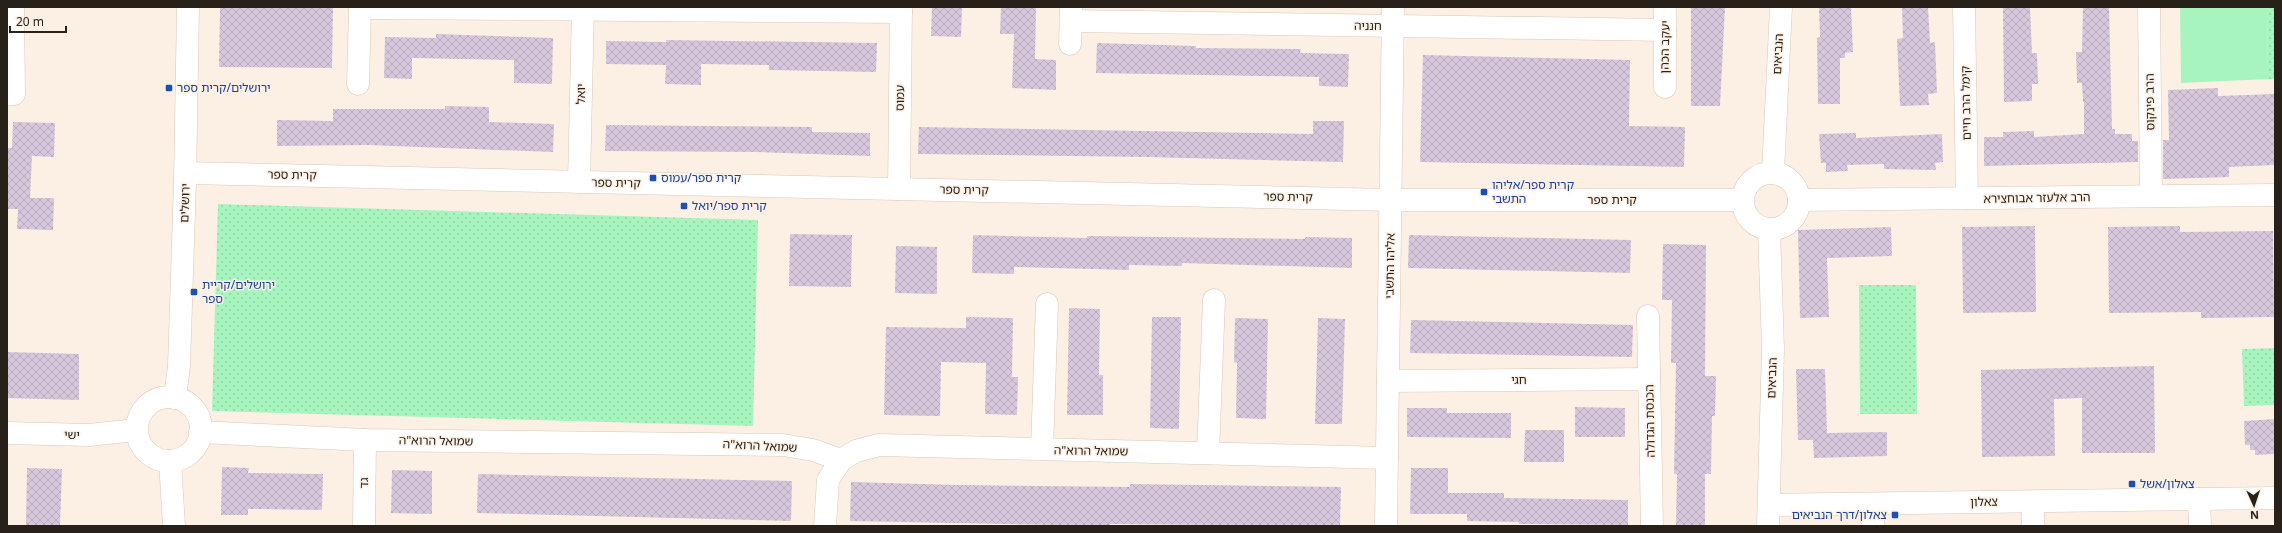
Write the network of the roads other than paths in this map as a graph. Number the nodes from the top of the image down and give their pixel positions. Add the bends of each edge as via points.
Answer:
1 (13, 7) edge
2 (188, 7) edge
3 (360, 7) edge
4 (1665, 7) edge
5 (1781, 7) edge
6 (1964, 7) edge
7 (2149, 7) edge
8 (583, 8) edge
9 (901, 10) edge
10 (1071, 14) edge
11 (1393, 16) edge
12 (1665, 30) junction
13 (1070, 44) dead end
14 (358, 84) dead end
15 (1665, 87) dead end
16 (10, 94) edge
17 (1773, 172) junction
18 (186, 173) junction
19 (579, 182) junction
20 (899, 189) junction
21 (2275, 195) edge
22 (2151, 196) junction
23 (1967, 198) junction
24 (1391, 200) junction
25 (1742, 200) junction
26 (1799, 200) junction
27 (1769, 229) junction
28 (1214, 300) dead end
29 (1047, 304) dead end
30 (1648, 316) dead end
31 (1649, 379) junction
32 (1388, 381) junction
33 (175, 398) junction
34 (136, 430) junction
35 (200, 432) junction
36 (7, 433) edge
37 (365, 440) junction
38 (1042, 449) junction
39 (1208, 453) junction
40 (1387, 458) junction
41 (170, 460) junction
42 (841, 460) junction
43 (2275, 498) edge
44 (2199, 500) junction
45 (2033, 502) junction
46 (1873, 504) junction
47 (1768, 516) edge
48 (174, 526) edge
49 (364, 526) edge
50 (825, 526) edge
51 (1386, 526) edge
52 (1652, 526) edge
53 (1873, 526) edge
54 (2033, 526) edge
55 (2200, 526) edge

1 - 16 street
2 - 18 street, ירושלים
3 - 8 street
3 - 14 street
4 - 12 street, יעקב הכהן
5 - 17 street, הנביאים
6 - 23 street, קימל הרב חיים
7 - 22 street, הרב פינקוס
8 - 9 street
8 - 19 street, יואל
9 - 20 street, עמוס
10 - 11 street, חנניה
10 - 13 street
11 - 12 street, חנניה
11 - 24 street, אליהו התשבי
12 - 15 street, יעקב הכהן
17 - 25 street via 1758,175 1751,180 1746,186
17 - 26 street via 1781,174 1794,184
18 - 19 street, קרית ספר
18 - 33 street, ירושלים via 179,366
19 - 20 street, קרית ספר
20 - 24 street, קרית ספר
21 - 22 street, הרב אלעזר אבוחצירא
22 - 23 street, הרב אלעזר אבוחצירא
23 - 26 street, הרב אלעזר אבוחצירא
24 - 25 street, קרית ספר
24 - 32 street, אליהו התשבי
25 - 27 street via 1745,213 1753,223
26 - 27 street via 1794,218 1778,228
27 - 47 street, הנביאים via 1773,349
28 - 39 street
29 - 38 street
30 - 31 street, הכנסת הגדולה
31 - 32 street, חגי
31 - 52 street, הכנסת הגדולה
32 - 40 street, אליהו התשבי
33 - 34 street via 167,396 154,400 144,407 138,418
33 - 35 street via 190,405 198,415
34 - 36 street, ישי via 89,435
34 - 41 street via 147,452 158,459
35 - 37 street, שמואל הרוא"ה
35 - 41 street via 193,450 183,457
37 - 42 street, שמואל הרוא"ה via 783,445 813,450
37 - 49 street, גד
38 - 39 street, שמואל הרוא"ה
38 - 42 street, שמואל הרוא"ה via 879,445 856,451
39 - 40 street, שמואל הרוא"ה
40 - 51 street, אליהו התשבי
41 - 48 street
42 - 50 street via 828,480
43 - 44 street, צאלון
44 - 45 street, צאלון
44 - 55 street
45 - 46 street, צאלון
45 - 54 street
46 - 47 street, צאלון
46 - 53 street

